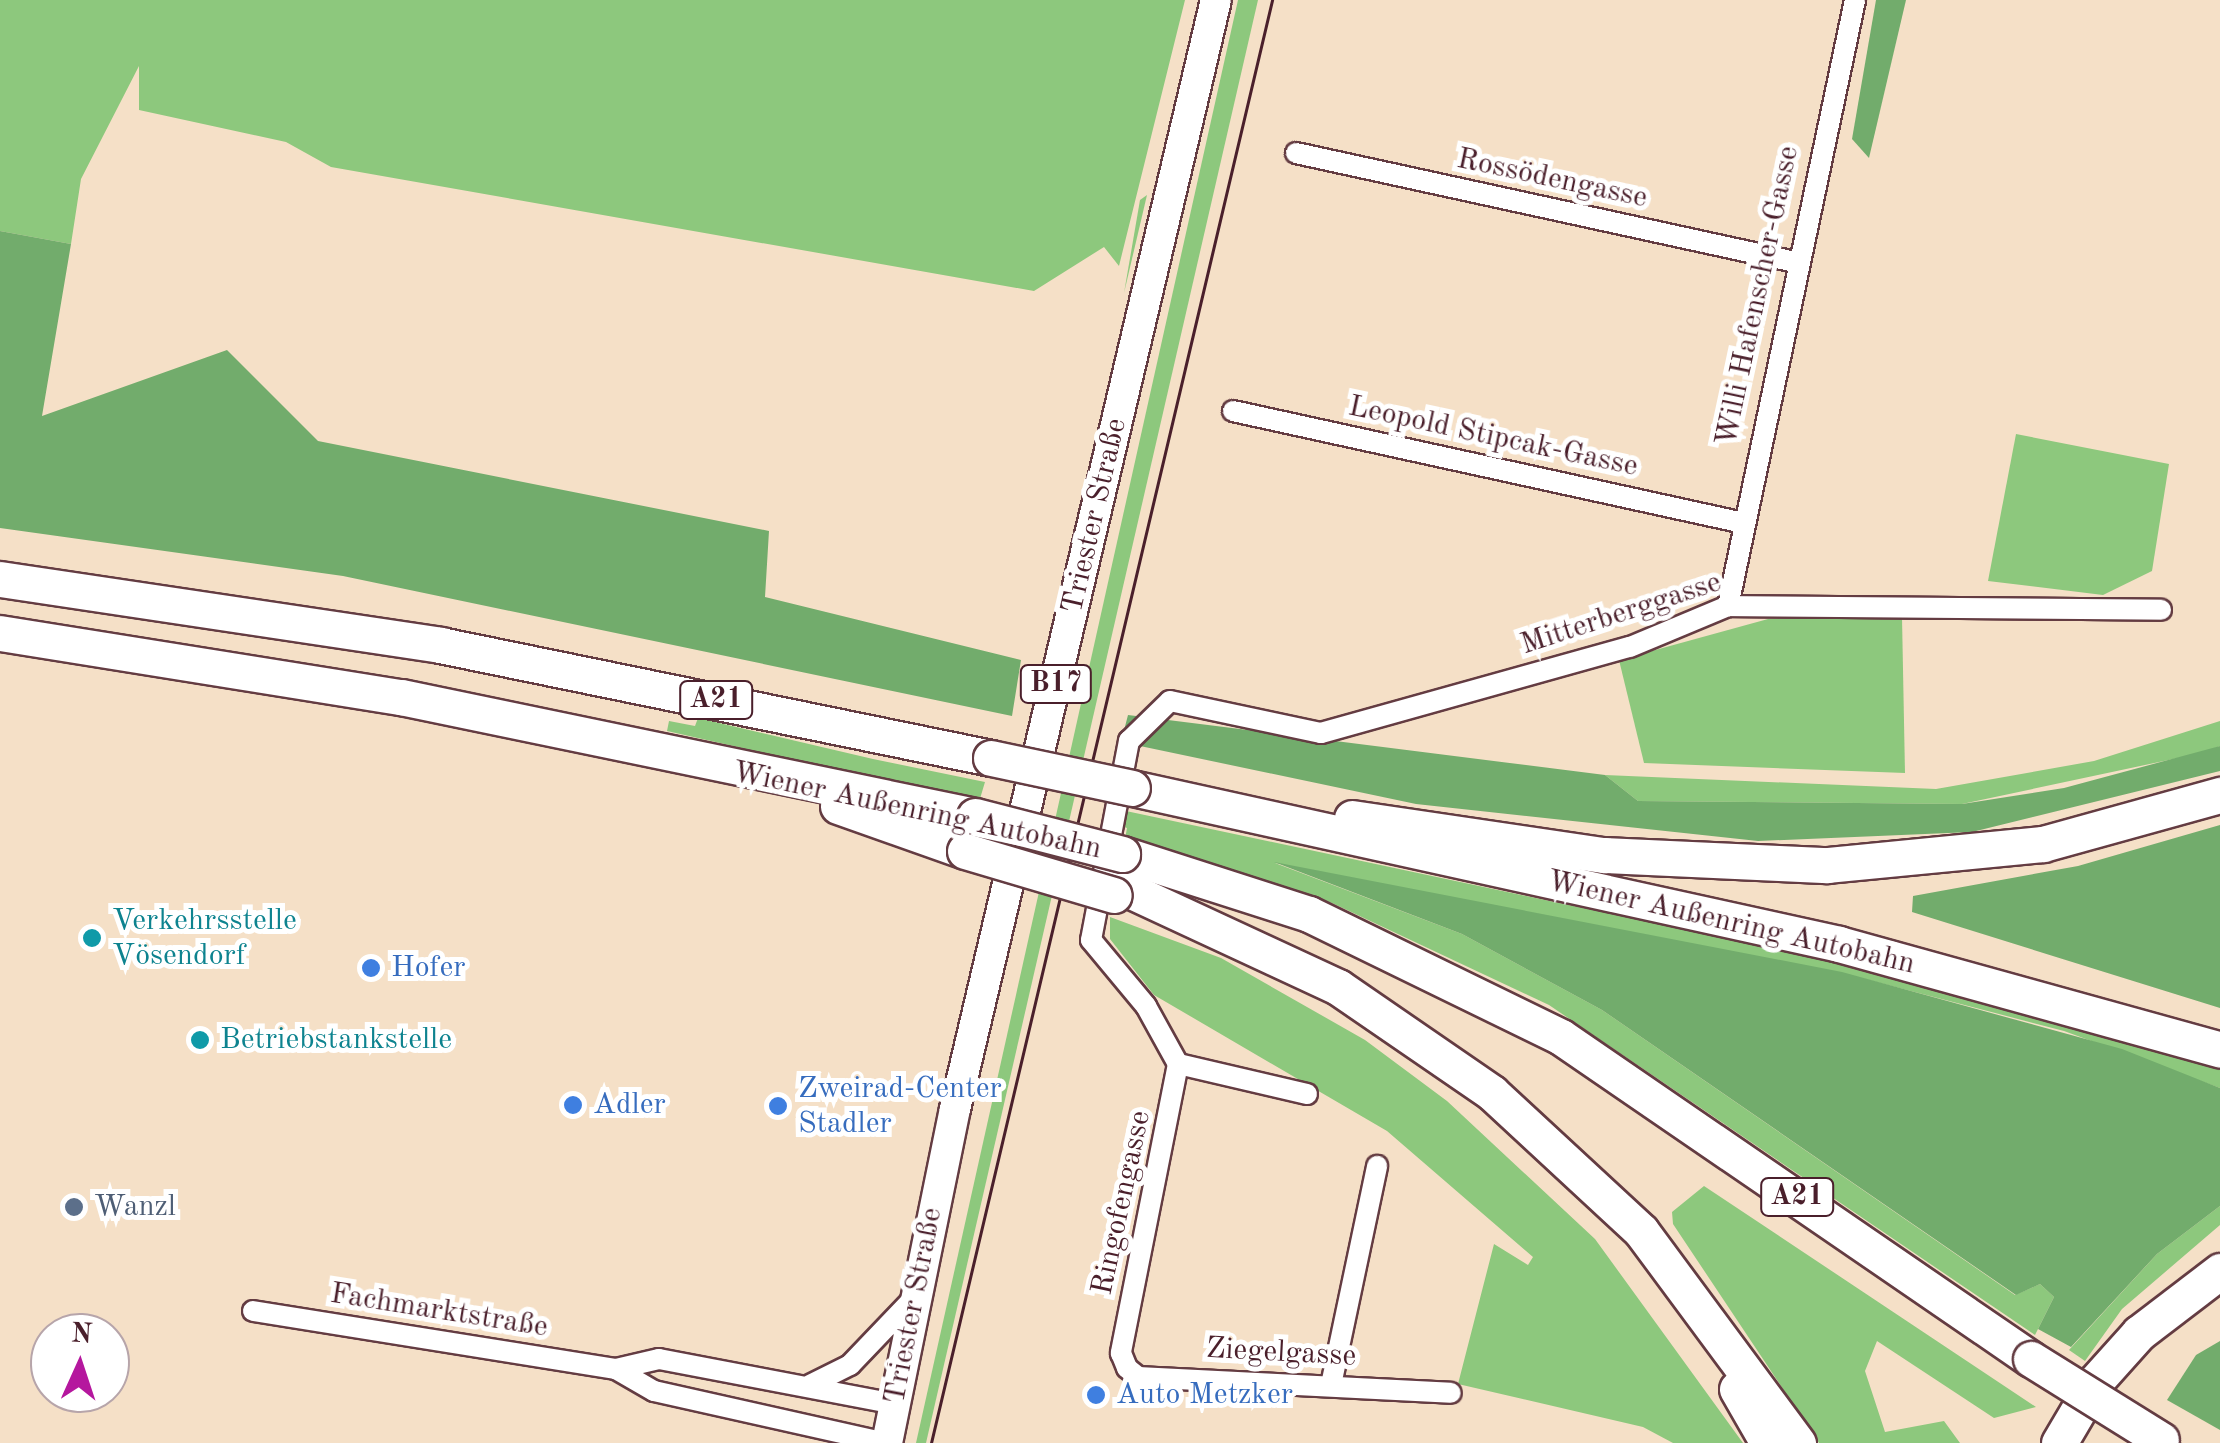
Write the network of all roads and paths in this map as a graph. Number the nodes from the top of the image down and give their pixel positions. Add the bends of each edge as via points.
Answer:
1 (1216, 0) edge
2 (1855, 0) edge
3 (1296, 154) dead end
4 (1795, 262) junction
5 (1234, 411) dead end
6 (1739, 522) junction
7 (0, 580) edge
8 (1728, 606) junction
9 (2161, 610) dead end
10 (0, 632) edge
11 (721, 770) junction
12 (1132, 788) junction
13 (2220, 795) edge
14 (970, 836) junction
15 (1117, 878) junction
16 (2220, 1050) edge
17 (1178, 1064) junction
18 (1307, 1094) dead end
19 (1377, 1166) dead end
20 (2220, 1271) edge
21 (914, 1298) junction
22 (253, 1311) dead end
23 (2164, 1316) junction
24 (1121, 1353) joint
25 (616, 1369) junction
26 (1331, 1385) junction
27 (807, 1386) junction
28 (1452, 1393) dead end
29 (894, 1404) junction
30 (2163, 1442) edge
31 (887, 1443) edge
32 (1768, 1443) edge
33 (1798, 1443) edge
34 (2059, 1443) edge
35 (2081, 1443) edge

1 - 21 main road, Triester Straße / B17
2 - 4 street, Willi Hafenscher-Gasse
3 - 4 street, Rossödengasse
4 - 6 street, Willi Hafenscher-Gasse
5 - 6 street, Leopold Stipcak-Gasse
6 - 8 street, Willi Hafenscher-Gasse
7 - 12 highway, Wiener Außenring Autobahn / A21, bridge via 440,644
8 - 9 street, Mitterberggasse
8 - 17 street, Mitterberggasse via 1630,648 1335,730 1170,701 1129,741 1088,929
10 - 11 highway, Wiener Außenring Autobahn / A21 via 401,697
11 - 14 highway, Wiener Außenring Autobahn / A21
11 - 14 highway
12 - 13 highway via 1565,850 1778,866 1985,854
12 - 16 highway, Wiener Außenring Autobahn / A21 via 1838,944
14 - 15 highway
15 - 30 highway, Wiener Außenring Autobahn / A21, bridge via 1309,914 1546,1028
15 - 32 highway via 1308,980 1511,1125 1630,1242
15 - 33 highway via 1338,987 1492,1093 1641,1231
17 - 18 street
17 - 24 street, Ringofengasse
19 - 26 street
20 - 23 highway
21 - 27 street via 850,1365
21 - 29 main road, Triester Straße / B17
22 - 25 street, Fachmarktstraße
23 - 34 highway via 2094,1382
23 - 35 highway
24 - 26 street, Ziegelgasse via 1138,1376
25 - 27 street, Fachmarktstraße via 658,1359
25 - 31 street, Fachmarktstraße via 654,1392
26 - 28 street, Ziegelgasse
27 - 29 street, Fachmarktstraße
29 - 31 main road, Triester Straße / B17

